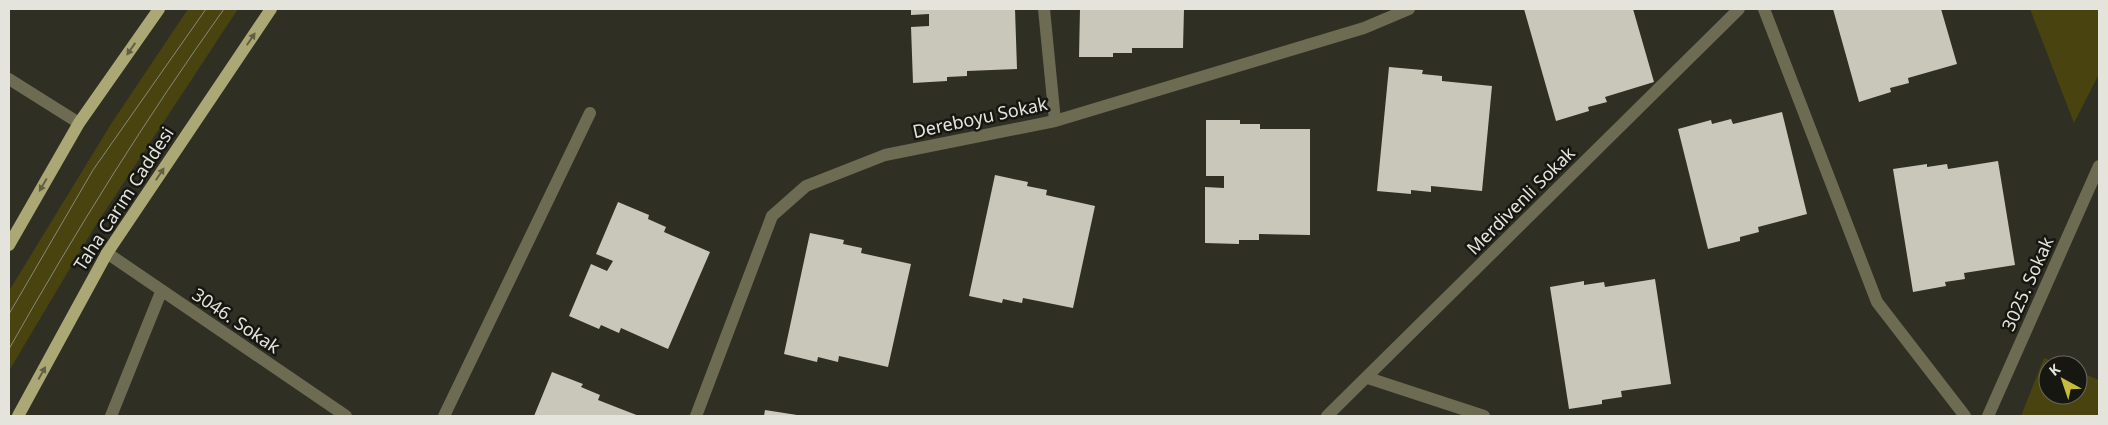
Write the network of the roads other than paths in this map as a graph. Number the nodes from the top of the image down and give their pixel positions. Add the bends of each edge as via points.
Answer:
1 (159, 9) edge
2 (271, 9) edge
3 (1044, 9) edge
4 (1409, 9) edge
5 (1739, 9) edge
6 (1764, 9) edge
7 (9, 79) edge
8 (590, 113) dead end
9 (1055, 121) junction
10 (79, 123) junction
11 (2099, 166) edge
12 (9, 245) edge
13 (107, 253) junction
14 (162, 292) junction
15 (1368, 378) junction
16 (18, 416) edge
17 (111, 416) edge
18 (346, 416) edge
19 (444, 416) edge
20 (696, 416) edge
21 (1327, 416) edge
22 (1484, 416) edge
23 (1965, 416) edge
24 (1988, 416) edge

1 -> 10 main road
13 -> 2 main road, Taha Carım Caddesi
3 - 9 street
4 - 9 street, Dereboyu Sokak via 1364,28
5 - 15 street, Merdivenli Sokak
6 - 23 street via 1876,302
7 - 10 street
8 - 19 street
9 - 20 street, Dereboyu Sokak via 885,156 806,186 772,216
10 -> 12 main road
11 - 24 street, 3025. Sokak
13 - 14 street, 3046. Sokak
16 -> 13 main road, Taha Carım Caddesi
14 - 17 street
14 - 18 street, 3046. Sokak
15 - 21 street, Merdivenli Sokak
15 - 22 street

